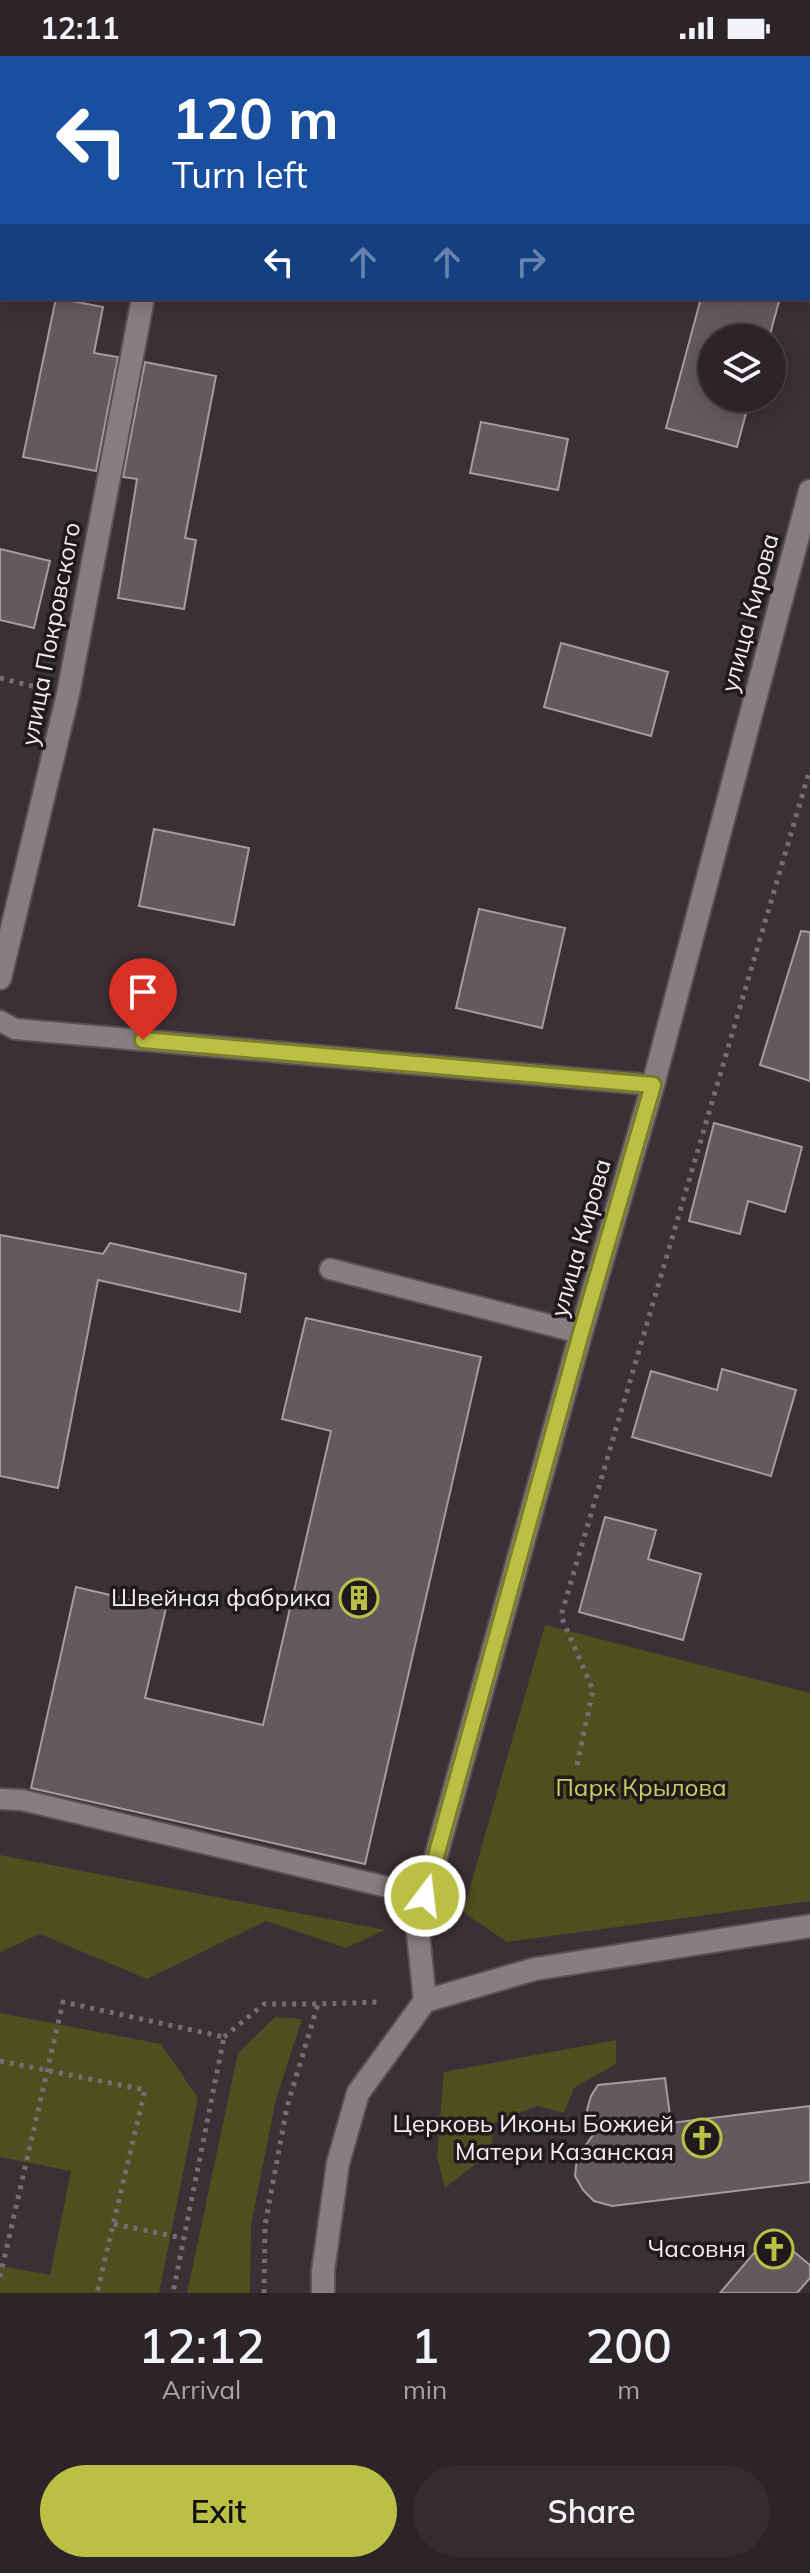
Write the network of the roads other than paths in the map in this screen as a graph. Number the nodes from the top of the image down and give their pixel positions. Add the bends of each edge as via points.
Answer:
1 (143, 300) edge
2 (810, 491) edge
3 (802, 549) edge
4 (0, 978) edge
5 (0, 1021) edge
6 (653, 1085) junction
7 (330, 1269) dead end
8 (581, 1333) junction
9 (0, 1799) edge
10 (425, 1896) junction
11 (810, 1926) edge
12 (425, 2001) junction
13 (323, 2293) edge

1 - 4 street, улица Покровского via 68,694
2 - 3 street, улица Кирова
3 - 6 street, улица Кирова
5 - 6 lane via 15,1029
6 - 8 street, улица Кирова
7 - 8 lane
8 - 10 street, улица Кирова
9 - 10 lane
10 - 12 street, улица Кирова via 418,1933
11 - 12 street via 535,1969
12 - 13 street via 358,2093 338,2163

